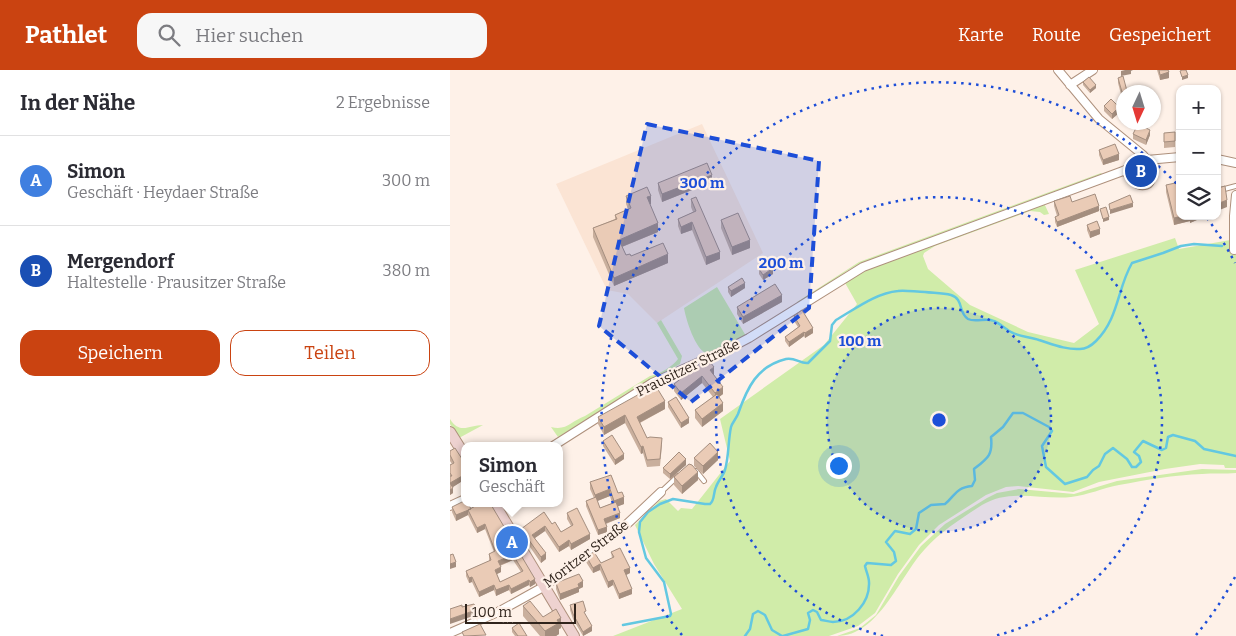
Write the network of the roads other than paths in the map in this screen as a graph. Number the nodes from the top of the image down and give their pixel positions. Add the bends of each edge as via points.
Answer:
1 (1058, 70) edge
2 (1093, 70) edge
3 (1070, 86) junction
4 (1176, 157) edge
5 (1147, 160) junction
6 (1221, 160) edge
7 (1236, 163) edge
8 (1123, 171) junction
9 (1236, 186) edge
10 (1221, 190) edge
11 (1236, 195) edge
12 (1234, 250) dead end
13 (450, 432) edge
14 (559, 442) edge
15 (461, 451) edge
16 (692, 468) edge
17 (684, 470) edge
18 (704, 481) dead end
19 (661, 492) joint
20 (496, 507) edge
21 (545, 586) junction
22 (450, 633) edge
23 (574, 636) edge

1 - 3 street
2 - 3 street
3 - 5 street via 1099,119
4 - 5 street
5 - 8 street
5 - 8 lane via 1153,175 1148,186 1140,187
6 - 7 street
8 - 14 street, Prausitzer Straße via 863,267 728,349 652,383
9 - 10 lane
11 - 12 street
13 - 15 main road
16 - 18 lane
17 - 19 lane
19 - 21 street, Moritzer Straße via 620,530
20 - 21 main road
21 - 22 street, Moritzer Straße
21 - 23 main road

